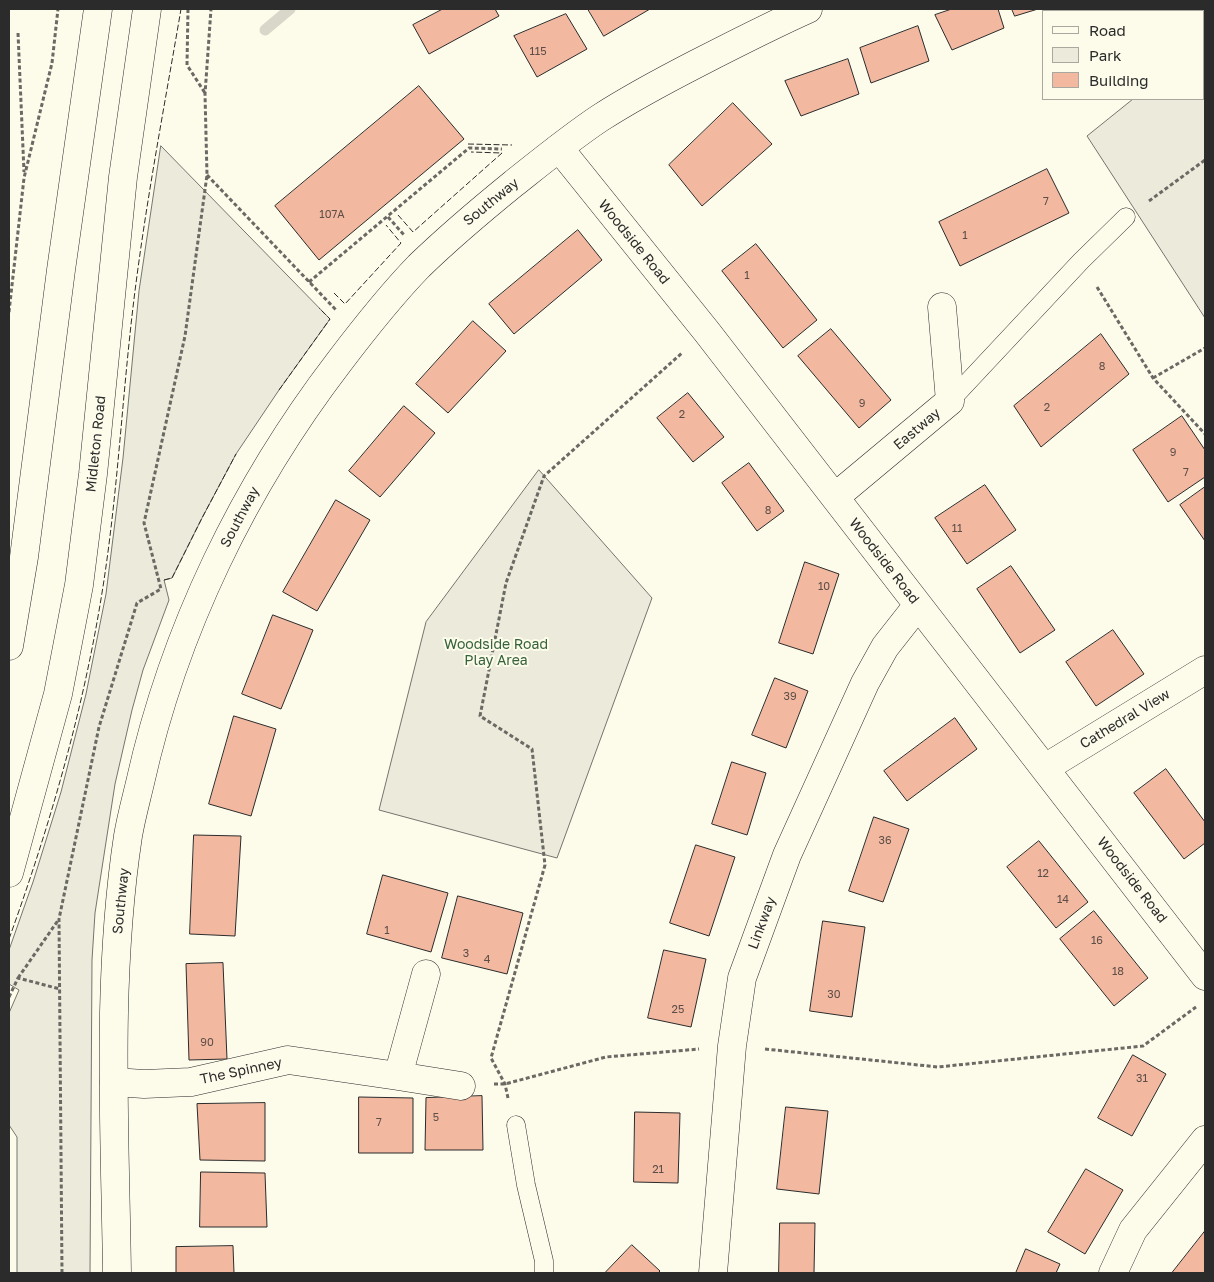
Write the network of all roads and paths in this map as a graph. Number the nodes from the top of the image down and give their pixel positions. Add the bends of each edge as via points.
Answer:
1 (58, 9) edge
2 (98, 9) edge
3 (147, 9) edge
4 (188, 9) edge
5 (211, 9) edge
6 (808, 9) edge
7 (18, 33) dead end
8 (205, 94) junction
9 (559, 148) junction
10 (506, 149) dead end
11 (1205, 160) edge
12 (207, 175) junction
13 (24, 178) junction
14 (388, 217) junction
15 (1126, 217) joint
16 (409, 241) dead end
17 (1081, 261) junction
18 (309, 282) junction
19 (942, 307) dead end
20 (9, 312) edge
21 (341, 315) dead end
22 (1205, 348) edge
23 (682, 352) dead end
24 (1153, 378) junction
25 (950, 401) junction
26 (1205, 434) edge
27 (835, 497) junction
28 (918, 605) junction
29 (9, 646) edge
30 (1205, 670) edge
31 (1045, 768) junction
32 (9, 873) edge
33 (59, 919) junction
34 (426, 974) dead end
35 (1205, 976) edge
36 (18, 978) junction
37 (60, 989) junction
38 (9, 997) edge
39 (1201, 1004) dead end
40 (732, 1046) junction
41 (398, 1076) junction
42 (114, 1082) junction
43 (505, 1084) junction
44 (461, 1086) joint
45 (516, 1125) joint
46 (1205, 1140) edge
47 (62, 1273) edge
48 (117, 1273) edge
49 (544, 1273) edge
50 (713, 1273) edge
51 (1114, 1273) edge

1 - 13 path, bridge via 52,63
2 - 29 main road via 24,557
3 - 32 main road, Midleton Road via 123,177 79,585 58,694
4 - 8 path via 187,65
5 - 8 path
6 - 9 main road, Southway via 645,90
7 - 13 path
8 - 12 path
9 - 27 main road, Woodside Road
9 - 42 main road, Southway via 464,224 379,310 309,401 275,454 205,586 176,656 150,738 129,831 118,926
10 - 14 path via 469,148
11 - 15 path
12 - 18 path
12 - 33 path via 185,336 144,524 162,589 138,603 102,717
13 - 20 path
14 - 16 path
14 - 18 path
15 - 17 lane
17 - 24 path
17 - 25 lane
18 - 21 path
19 - 25 main road, Eastway
22 - 24 path
23 - 43 path via 544,476 506,583 480,716 532,749 545,865 491,1058
24 - 26 path
25 - 27 main road, Eastway
27 - 28 main road, Woodside Road
28 - 31 main road, Woodside Road
28 - 40 main road, Linkway via 885,647 869,676 787,855 742,978
30 - 31 main road, Cathedral View
31 - 35 main road, Woodside Road
33 - 36 path
33 - 37 path
34 - 41 main road
36 - 37 path
36 - 38 path
37 - 47 path
39 - 40 path via 1143,1046 938,1068
40 - 43 path via 606,1057
40 - 50 main road, Linkway
41 - 42 main road, The Spinney via 288,1060 191,1082
41 - 44 main road, The Spinney
42 - 48 main road, Southway
43 - 44 path
43 - 45 path
45 - 49 lane
46 - 51 main road via 1133,1230

